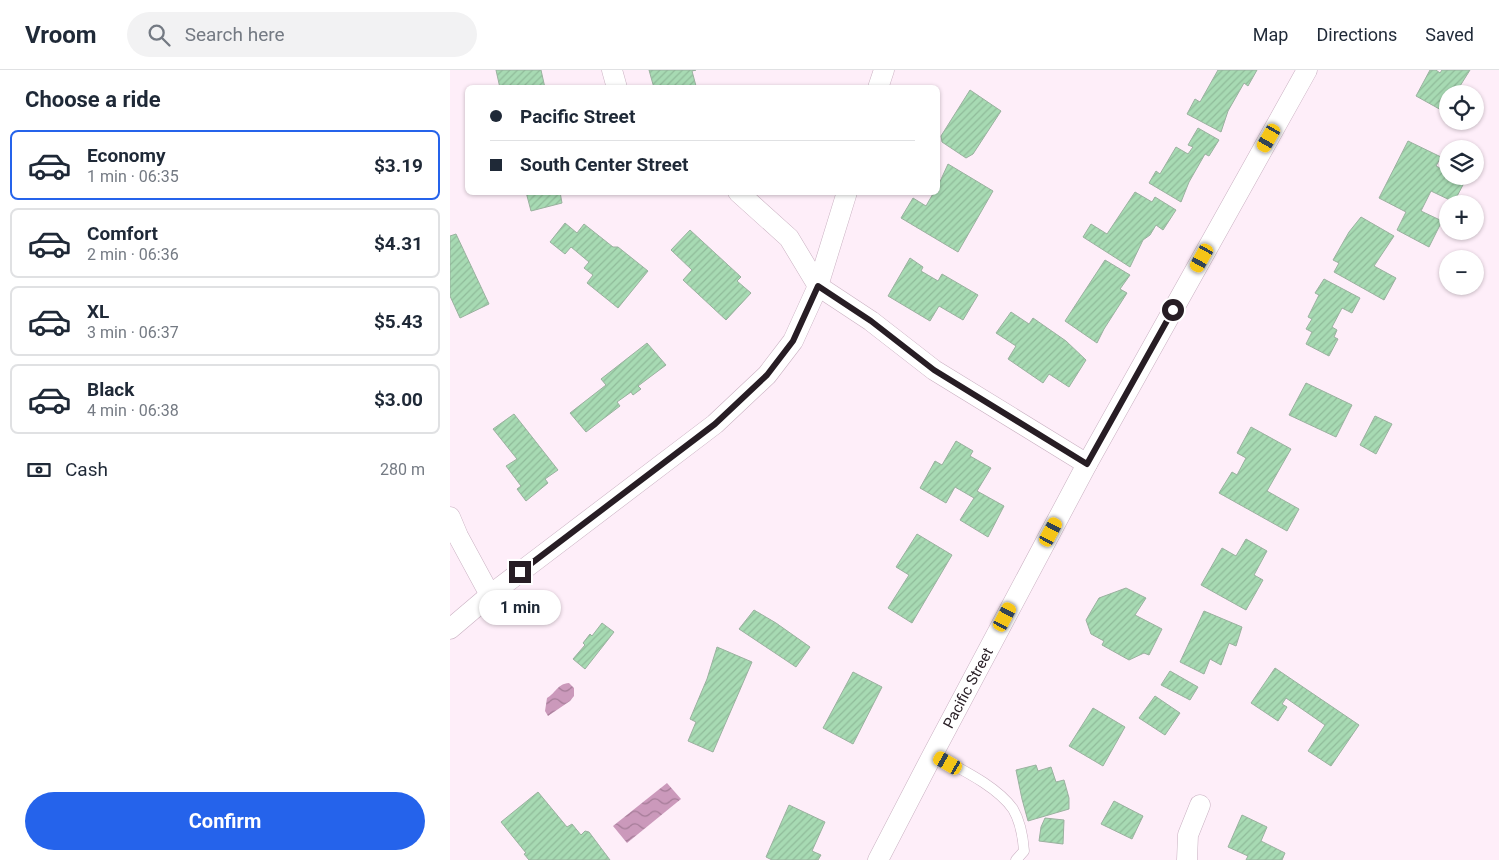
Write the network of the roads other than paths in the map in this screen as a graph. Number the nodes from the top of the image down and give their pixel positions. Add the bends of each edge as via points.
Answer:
1 (612, 70) edge
2 (884, 70) edge
3 (1307, 70) edge
4 (615, 85) edge
5 (879, 85) edge
6 (741, 195) edge
7 (845, 195) edge
8 (818, 286) junction
9 (1087, 464) junction
10 (450, 517) edge
11 (490, 595) junction
12 (450, 629) edge
13 (933, 754) junction
14 (1200, 805) dead end
15 (884, 858) edge
16 (1016, 860) edge
17 (1187, 860) edge

1 - 4 street
2 - 5 street
3 - 9 street, Pacific Street
6 - 8 street via 789,238
7 - 8 street
8 - 9 street via 871,321 934,370
8 - 11 street via 793,341 767,375 715,424
9 - 13 street, Pacific Street
10 - 11 street
11 - 12 street
13 - 15 street, Pacific Street
13 - 16 lane via 995,790 1013,810 1023,834 1024,851
14 - 17 street via 1188,835

